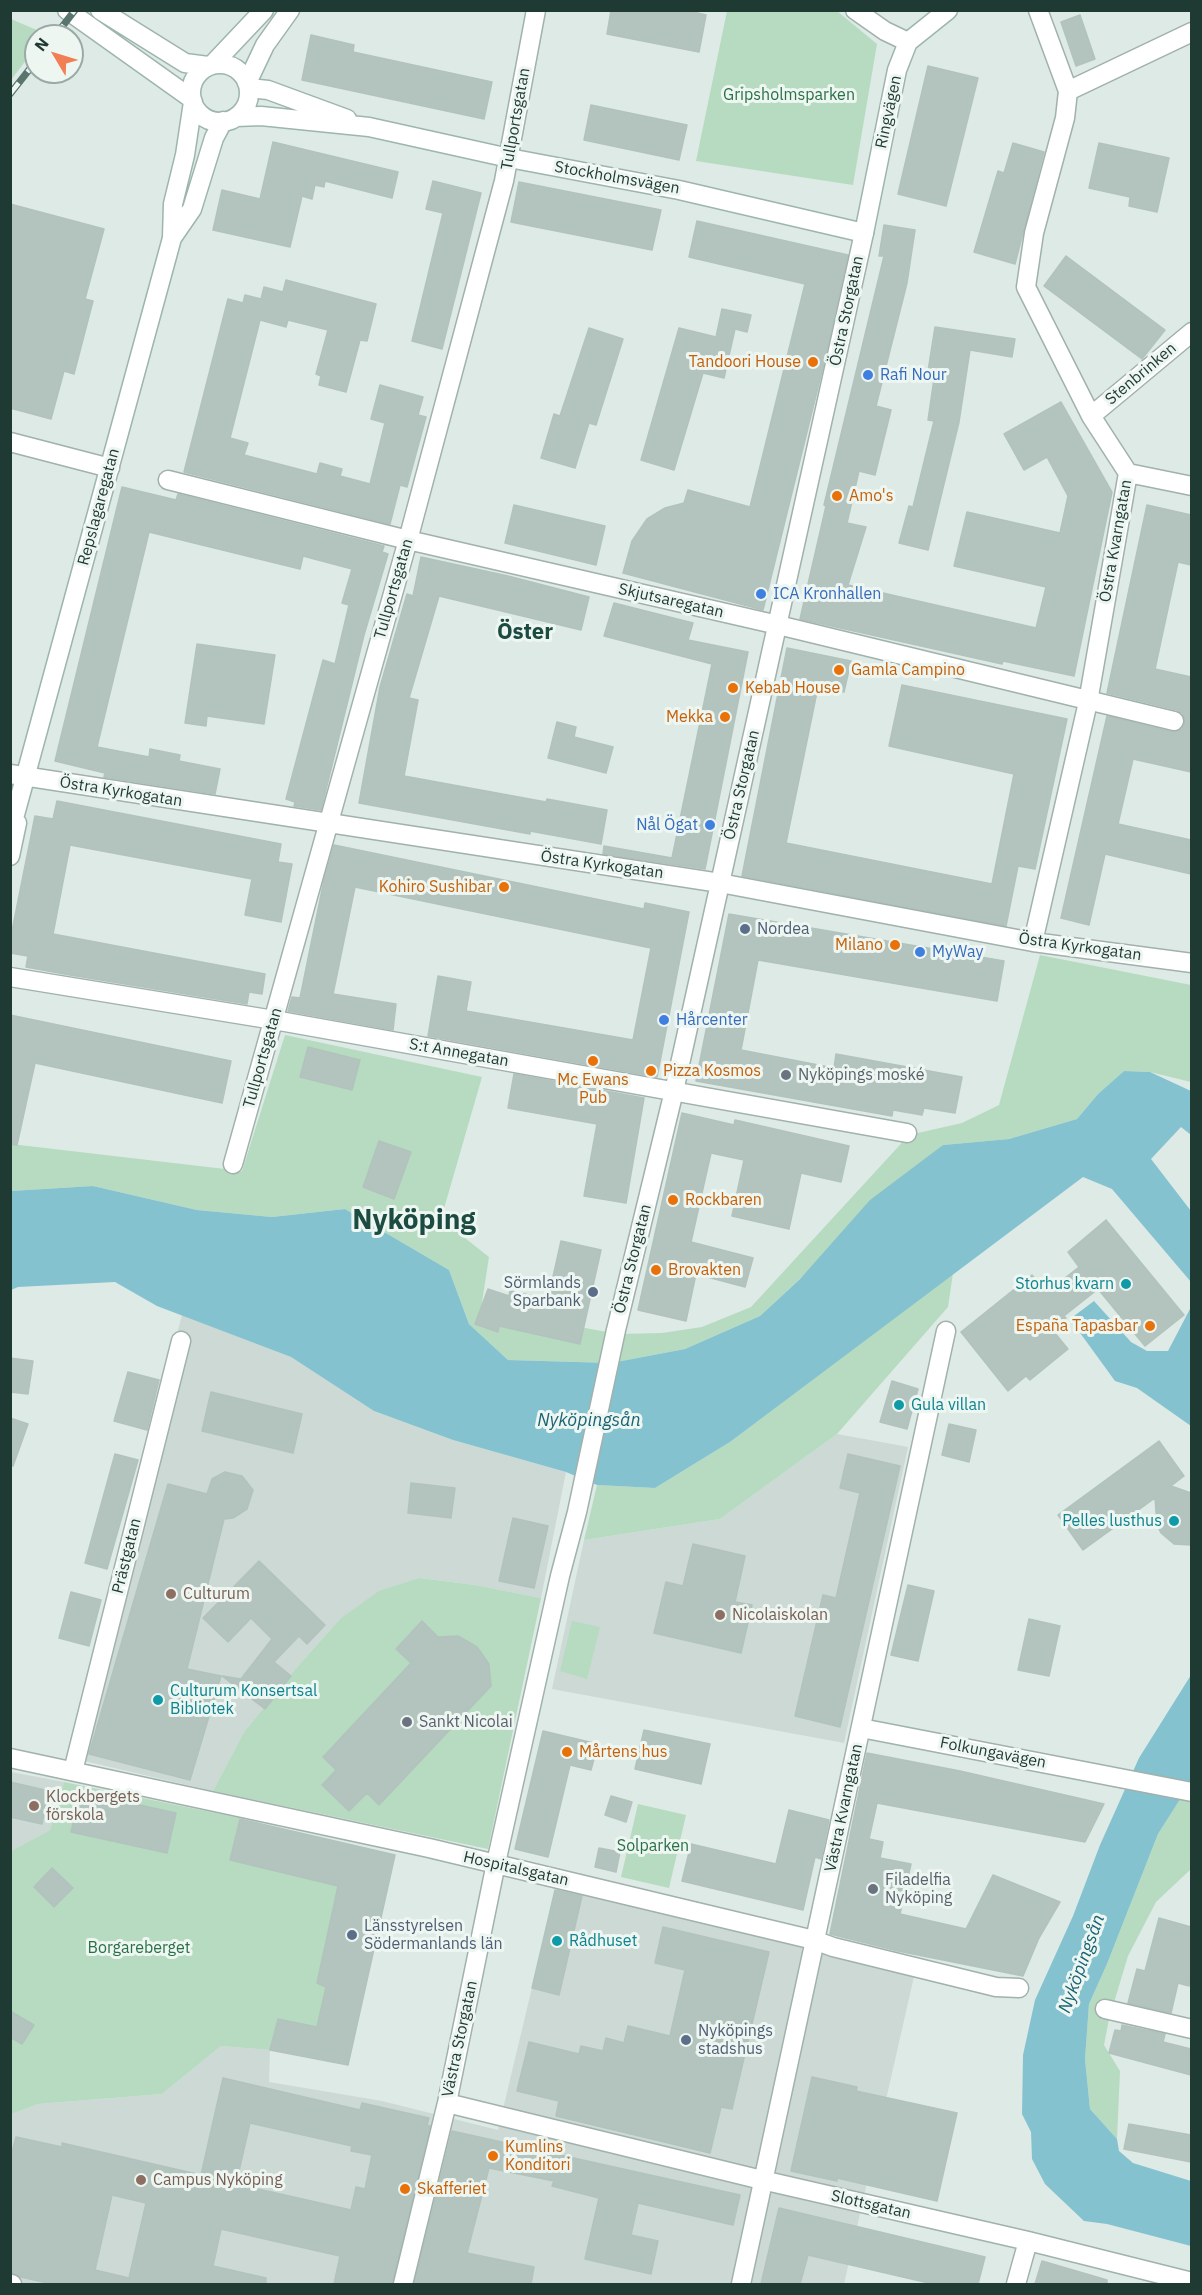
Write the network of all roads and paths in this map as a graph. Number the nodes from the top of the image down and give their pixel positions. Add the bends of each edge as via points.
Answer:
1 (67, 10) edge
2 (100, 10) edge
3 (264, 10) edge
4 (290, 10) edge
5 (536, 10) edge
6 (855, 10) edge
7 (948, 10) edge
8 (1038, 10) edge
9 (1191, 32) edge
10 (908, 42) junction
11 (210, 66) junction
12 (248, 86) junction
13 (1068, 92) junction
14 (193, 101) junction
15 (230, 119) junction
16 (369, 127) junction
17 (509, 158) junction
18 (864, 233) junction
19 (172, 237) junction
20 (1191, 332) edge
21 (1091, 416) junction
22 (10, 442) edge
23 (110, 468) junction
24 (1128, 473) junction
25 (168, 480) dead end
26 (1191, 486) edge
27 (408, 540) junction
28 (778, 625) junction
29 (1088, 702) junction
30 (1174, 721) dead end
31 (18, 776) edge
32 (328, 825) junction
33 (10, 833) edge
34 (10, 856) edge
35 (720, 883) junction
36 (1033, 942) junction
37 (1191, 963) edge
38 (10, 976) edge
39 (274, 1020) junction
40 (674, 1091) junction
41 (907, 1133) dead end
42 (233, 1164) dead end
43 (946, 1331) dead end
44 (181, 1341) dead end
45 (577, 1512) joint
46 (861, 1728) junction
47 (10, 1758) edge
48 (73, 1771) junction
49 (1191, 1792) edge
50 (496, 1863) junction
51 (814, 1940) junction
52 (1019, 1988) dead end
53 (1105, 2009) dead end
54 (1191, 2029) edge
55 (447, 2103) junction
56 (762, 2180) junction
57 (1028, 2241) junction
58 (1191, 2282) edge
59 (403, 2284) edge
60 (741, 2284) edge
61 (1016, 2284) edge

1 - 14 street
2 - 11 street via 185,63
3 - 11 street
4 - 12 street via 265,45
5 - 17 street, Tullportsgatan
6 - 10 street
7 - 10 street, Ringvägen
8 - 13 street, Östra Kvarngatan
9 - 13 street
10 - 18 street, Ringvägen via 897,70
11 - 12 street via 221,64 237,69
11 - 14 street via 196,76
12 - 15 street via 247,104
12 - 16 street, Stockholmsvägen
13 - 21 street, Östra Kvarngatan via 1065,118 1034,233 1026,287
14 - 15 street via 204,117 213,121
14 - 19 street, Repslagaregatan via 173,204
15 - 16 street, Stockholmsvägen via 261,116
15 - 19 street, Repslagaregatan via 214,138 192,210
16 - 17 street, Stockholmsvägen
17 - 18 street, Stockholmsvägen via 679,189
17 - 27 street, Tullportsgatan
18 - 28 street, Östra Storgatan
19 - 23 street, Repslagaregatan
20 - 21 street, Stenbrinken
21 - 24 street, Östra Kvarngatan
22 - 23 street
23 - 31 street, Repslagaregatan
24 - 26 street
24 - 29 street, Östra Kvarngatan
25 - 27 street, Skjutsaregatan
27 - 28 street, Skjutsaregatan
27 - 32 street, Tullportsgatan
28 - 29 street, Skjutsaregatan
28 - 35 street, Östra Storgatan
29 - 30 street, Skjutsaregatan
29 - 36 street, Östra Kvarngatan
31 - 32 street, Östra Kyrkogatan
31 - 33 street, Repslagaregatan
31 - 34 street, Repslagaregatan
32 - 35 street, Östra Kyrkogatan
32 - 39 street, Tullportsgatan
35 - 36 street, Östra Kyrkogatan
35 - 40 street, Östra Storgatan
36 - 37 street, Östra Kyrkogatan
38 - 39 street, S:t Annegatan
39 - 40 street, S:t Annegatan
39 - 42 street, Tullportsgatan
40 - 41 street, S:t Annegatan
40 - 45 street, Östra Storgatan
43 - 46 street, Västra Kvarngatan
44 - 48 street, Prästgatan
45 - 50 street, Västra Storgatan
46 - 49 street, Folkungavägen
46 - 51 street, Västra Kvarngatan
47 - 48 street, Hospitalsgatan
48 - 50 street, Hospitalsgatan
50 - 51 street, Hospitalsgatan
50 - 55 street, Västra Storgatan
51 - 52 street, Hospitalsgatan via 996,1987
51 - 56 street, Västra Kvarngatan
53 - 54 street
55 - 56 street, Slottsgatan
55 - 59 street, Västra Storgatan
56 - 57 street, Slottsgatan
56 - 60 street, Västra Kvarngatan
57 - 58 street, Slottsgatan
57 - 61 street

